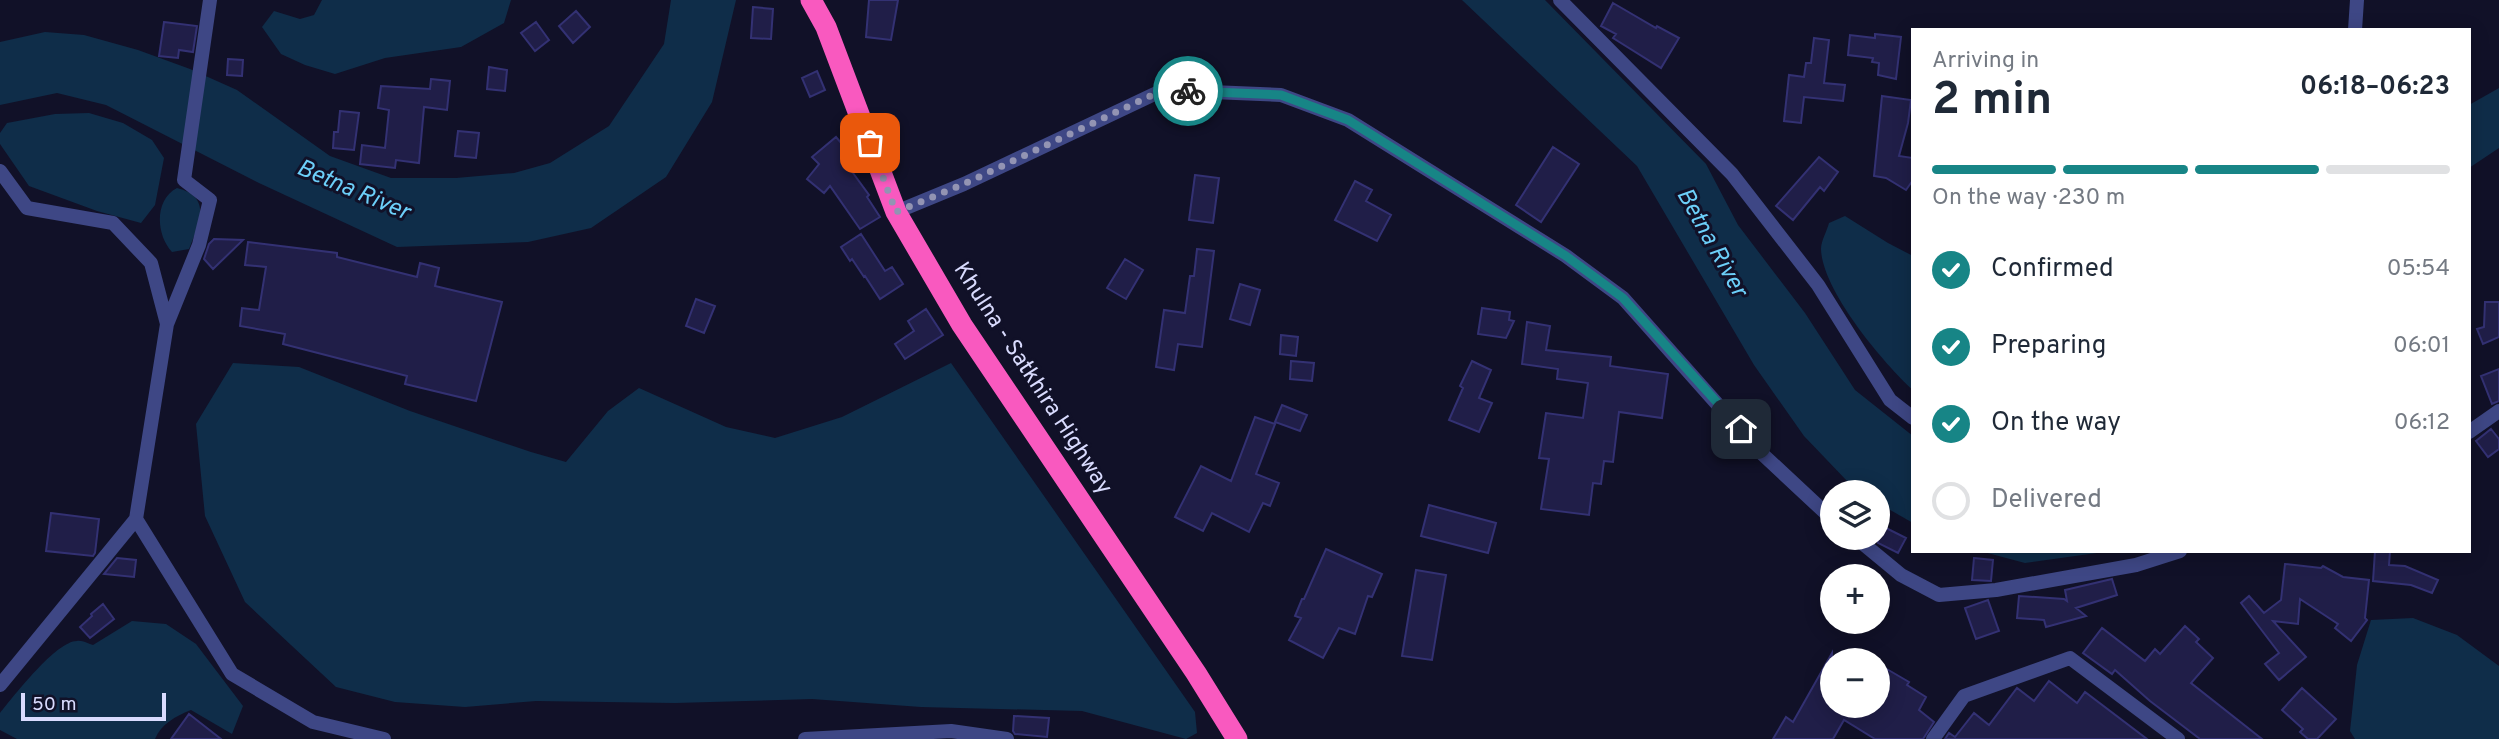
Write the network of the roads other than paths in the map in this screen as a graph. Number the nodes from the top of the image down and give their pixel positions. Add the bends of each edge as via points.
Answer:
1 (210, 0) edge
2 (811, 0) edge
3 (1560, 0) edge
4 (2357, 0) edge
5 (2355, 28) edge
6 (0, 171) edge
7 (896, 212) junction
8 (166, 324) junction
9 (2499, 411) edge
10 (1911, 416) edge
11 (2471, 431) edge
12 (1820, 508) edge
13 (136, 519) junction
14 (1871, 550) edge
15 (2172, 553) edge
16 (0, 685) edge
17 (384, 739) edge
18 (805, 739) edge
19 (1007, 739) edge
20 (1237, 739) edge
21 (1933, 739) edge
22 (2178, 739) edge

1 - 8 street via 184,180 210,200 199,245
2 - 7 highway, Khulna - Satkhira Highway via 826,27
3 - 10 street via 1732,174 1818,285 1890,400
4 - 5 street
6 - 8 street via 27,208 113,223 151,263
7 - 12 street via 1163,90 1281,95 1348,120 1566,256 1623,298 1758,450
7 - 20 highway, Khulna - Satkhira Highway via 962,325
8 - 13 street
9 - 11 street
13 - 16 street
13 - 17 street via 232,674 313,722
14 - 15 street via 1901,575 1939,595 1996,590 2124,567
18 - 19 street via 951,731
21 - 22 street via 1964,696 2070,658

